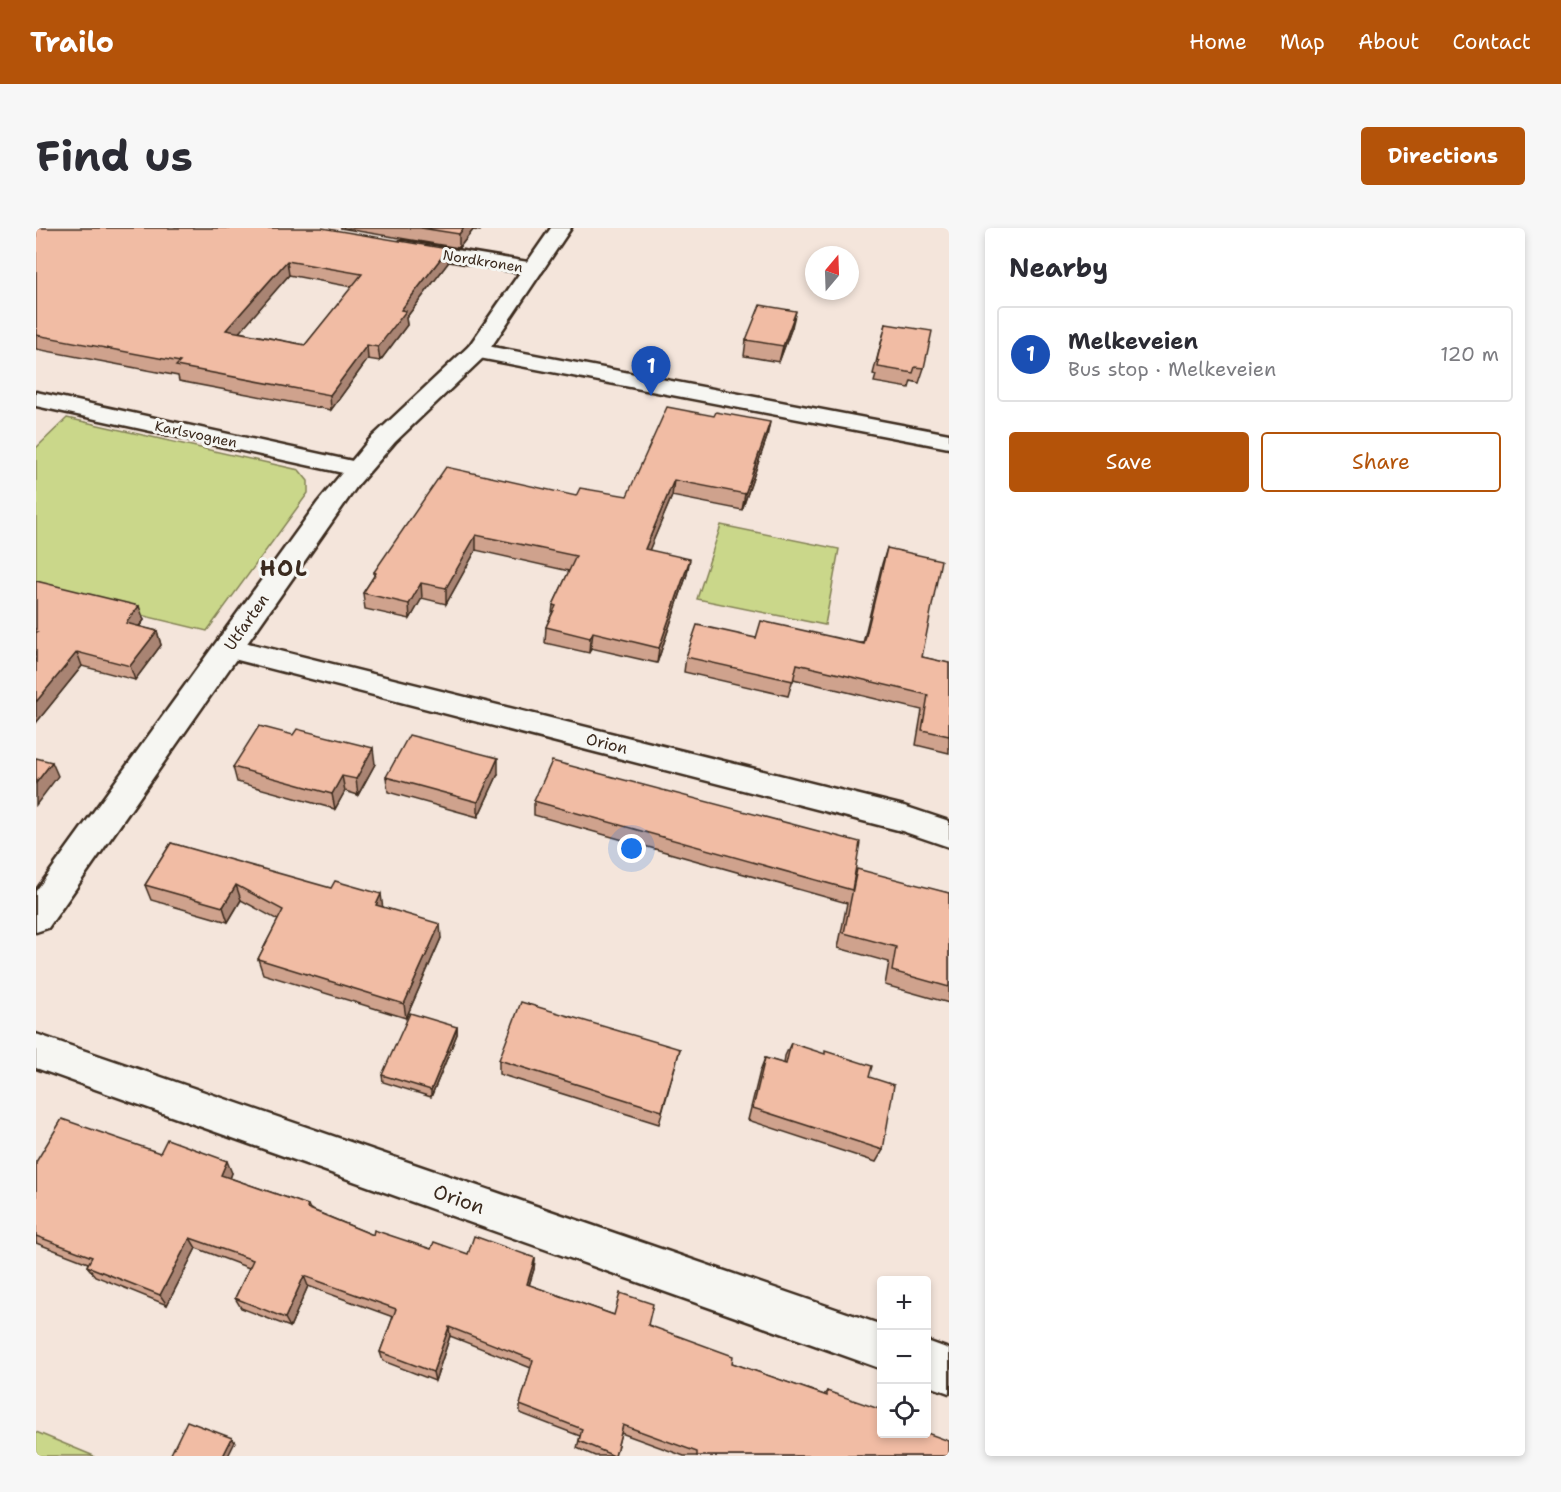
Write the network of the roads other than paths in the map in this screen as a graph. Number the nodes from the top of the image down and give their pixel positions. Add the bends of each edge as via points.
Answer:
1 (561, 228) edge
2 (388, 245) edge
3 (534, 269) junction
4 (477, 351) junction
5 (36, 399) edge
6 (949, 441) edge
7 (357, 469) junction
8 (228, 648) junction
9 (949, 834) edge
10 (36, 918) edge
11 (36, 1051) edge
12 (877, 1345) edge
13 (931, 1364) edge
14 (949, 1371) edge

1 - 3 street, Utfarten
2 - 3 street, Nordkronen
3 - 4 street, Utfarten
4 - 6 street
4 - 7 street, Utfarten
5 - 7 street, Karlsvognen
7 - 8 street, Utfarten
8 - 9 street, Orion via 904,819
8 - 10 street, Utfarten
11 - 12 street, Orion
13 - 14 street

